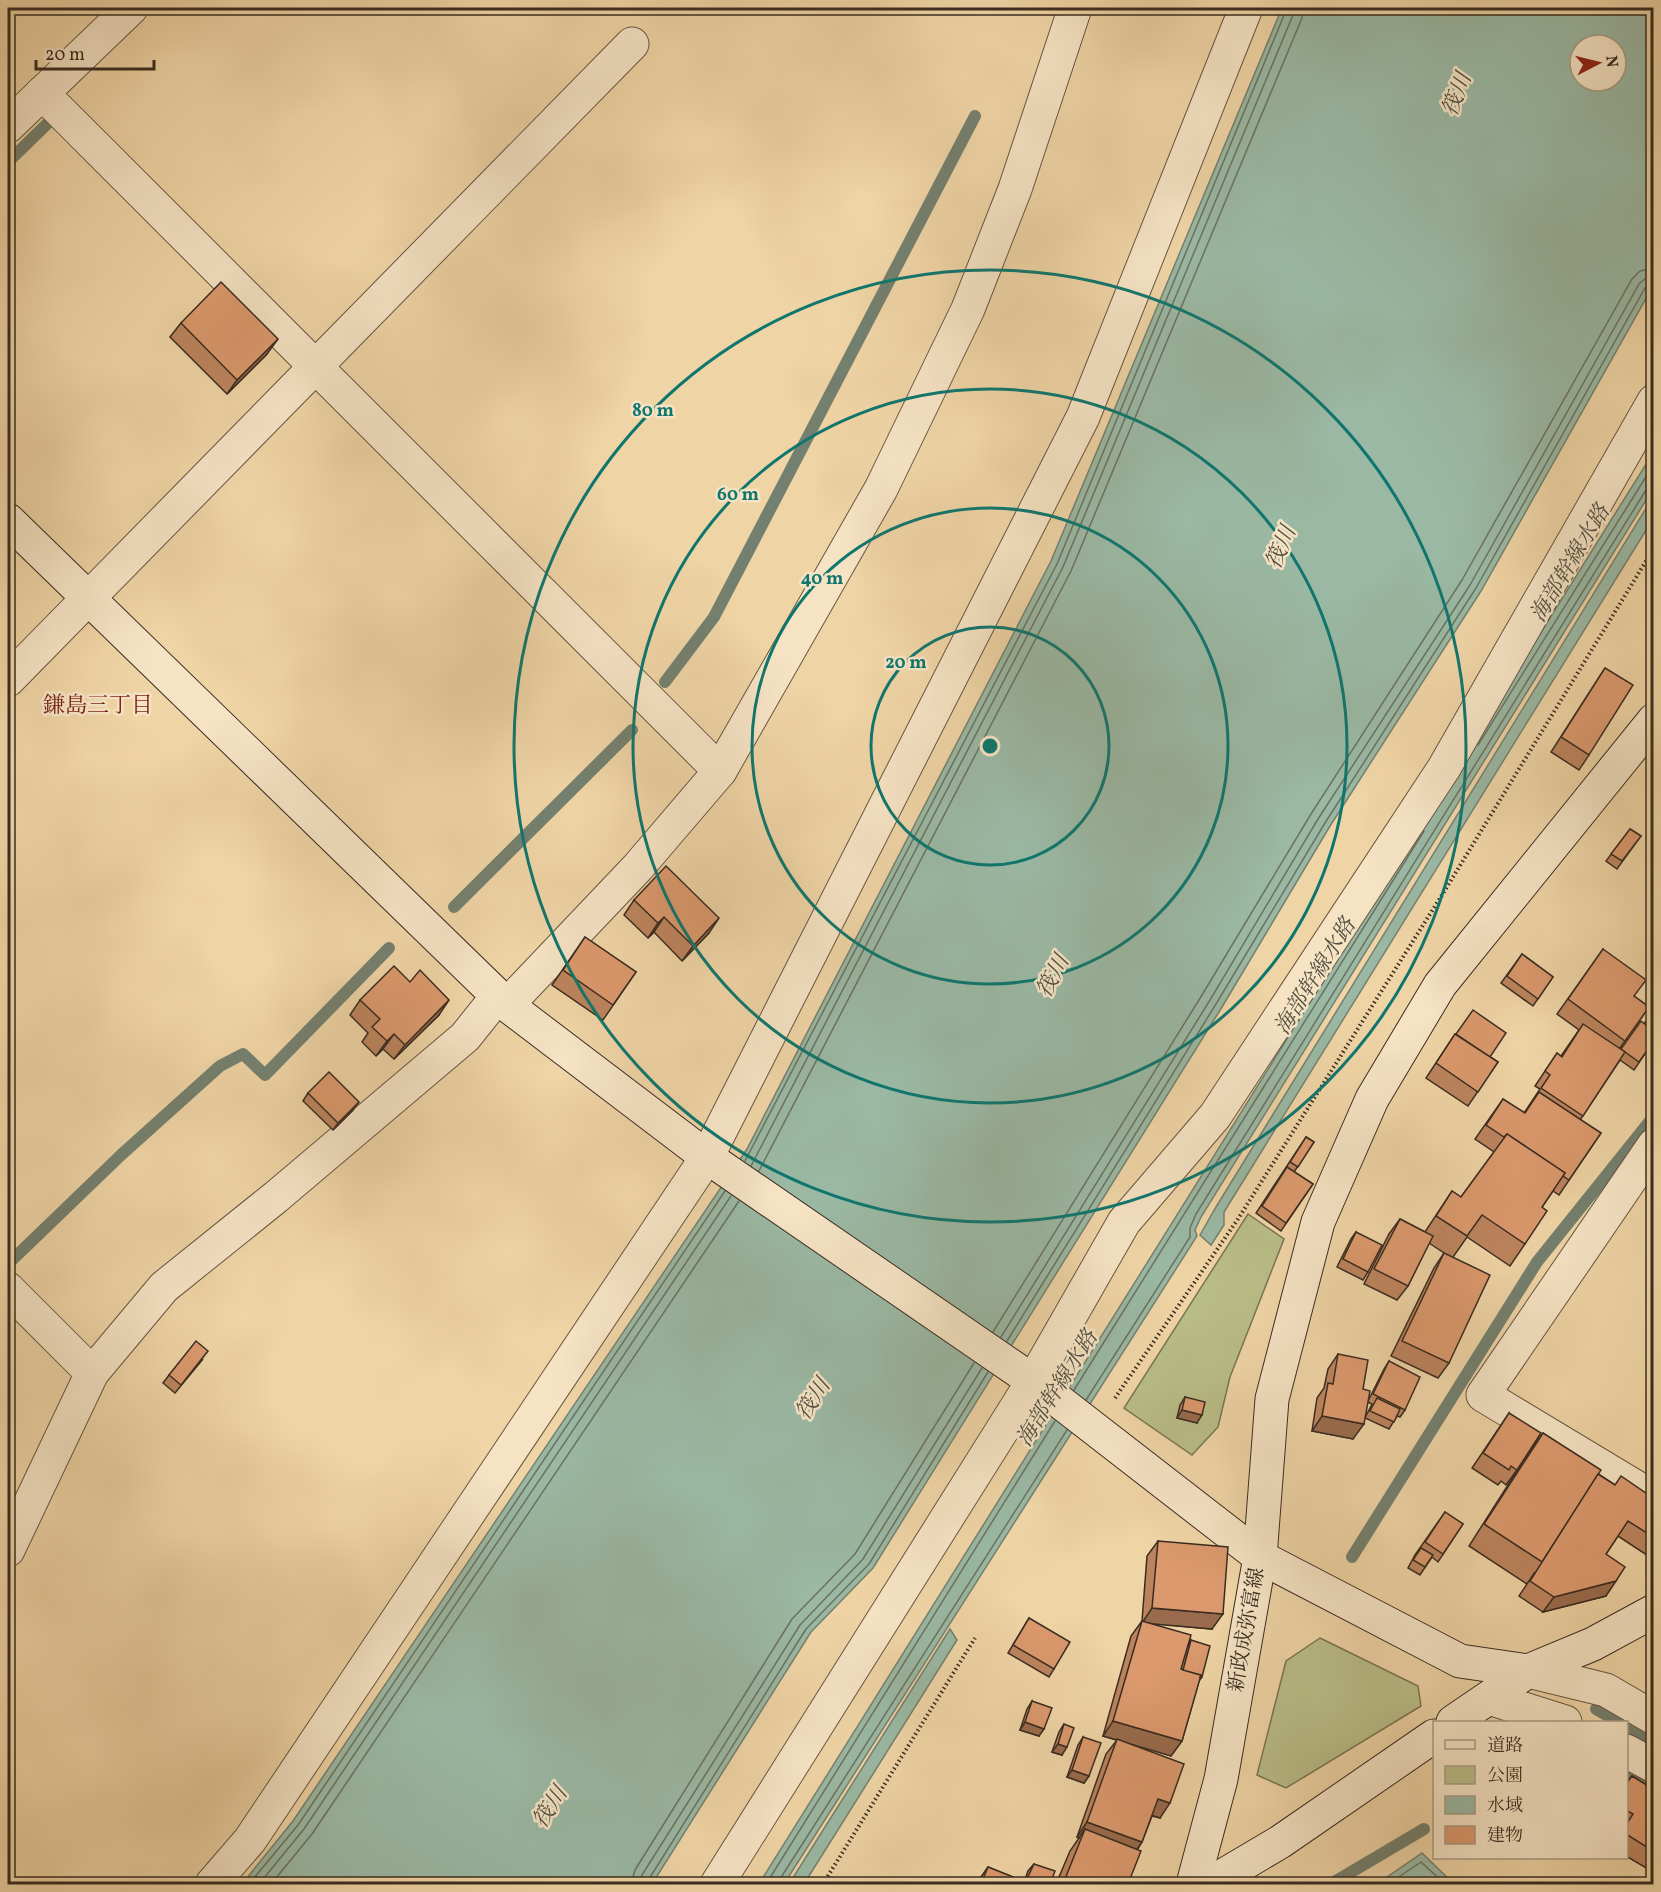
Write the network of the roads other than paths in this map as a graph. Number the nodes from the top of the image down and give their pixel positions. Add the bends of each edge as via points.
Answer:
1 (131, 8) edge
2 (1075, 8) edge
3 (1246, 8) edge
4 (632, 44) dead end
5 (42, 93) junction
6 (8, 126) edge
7 (315, 367) junction
8 (1653, 401) edge
9 (8, 520) edge
10 (88, 599) junction
11 (8, 680) edge
12 (1653, 720) edge
13 (720, 771) junction
14 (502, 1001) junction
15 (1653, 1145) edge
16 (707, 1157) junction
17 (8, 1289) edge
18 (92, 1373) junction
19 (1041, 1387) junction
20 (1653, 1498) edge
21 (8, 1550) edge
22 (1260, 1557) junction
23 (1653, 1611) edge
24 (1528, 1671) junction
25 (1489, 1698) junction
26 (1653, 1718) edge
27 (1455, 1721) edge
28 (1562, 1721) edge
29 (1433, 1737) edge
30 (1628, 1752) edge
31 (1653, 1766) edge
32 (212, 1884) edge
33 (717, 1884) edge
34 (1193, 1884) edge
35 (1209, 1884) edge

1 - 5 street
2 - 13 street via 1015,189 968,309 880,489
3 - 16 street via 1083,417
4 - 7 street
5 - 6 street
5 - 7 street
7 - 10 street
7 - 13 street
8 - 19 street via 1444,768 1215,1116 1124,1222
9 - 10 street
10 - 11 street
10 - 14 street
12 - 22 street via 1440,985 1372,1099 1318,1222 1272,1399
13 - 14 street via 638,867
14 - 16 street
14 - 18 street via 276,1197 164,1287
15 - 20 street via 1483,1395
16 - 19 street
16 - 32 street via 250,1840
17 - 18 street
18 - 21 street
19 - 22 street
19 - 33 street
22 - 24 street, 新政成弥富線 via 1460,1661
22 - 34 street, 新政成弥富線 via 1221,1779
23 - 24 street via 1593,1644
24 - 25 street
24 - 26 street, 新政成弥富線 via 1605,1690
25 - 27 street
25 - 28 street
29 - 35 street via 1280,1842
30 - 31 street

